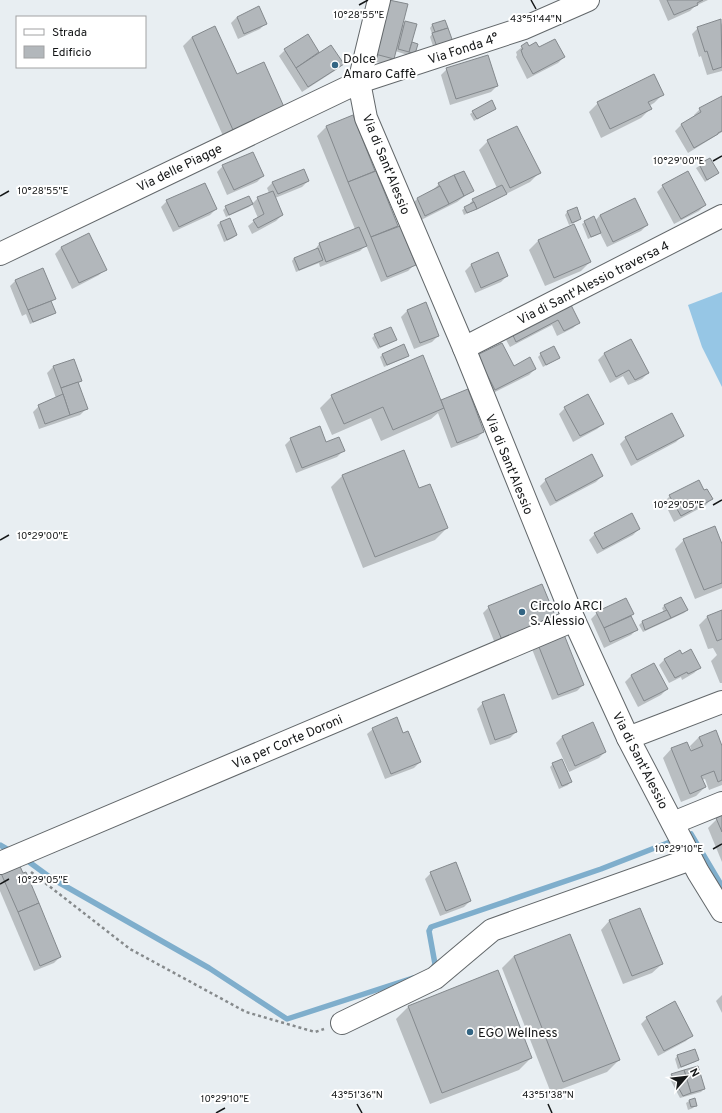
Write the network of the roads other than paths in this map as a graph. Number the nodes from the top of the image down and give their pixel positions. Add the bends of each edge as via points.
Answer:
1 (379, 0) edge
2 (588, 0) edge
3 (359, 82) junction
4 (722, 216) edge
5 (0, 254) edge
6 (464, 348) junction
7 (574, 620) junction
8 (722, 702) edge
9 (628, 738) junction
10 (722, 803) edge
11 (673, 823) junction
12 (13, 857) edge
13 (692, 859) junction
14 (719, 896) edge
15 (342, 1023) road end

1 - 3 street, Via di Sant'Alessio
2 - 3 street, Via Fonda 4° via 524,28
3 - 5 street, Via delle Piagge
3 - 6 street, Via di Sant'Alessio via 366,118
4 - 6 street, Via di Sant'Alessio traversa 4
6 - 7 street, Via di Sant'Alessio
7 - 9 street, Via di Sant'Alessio
7 - 12 street, Via per Corte Doroni
8 - 9 street
9 - 11 street, Via di Sant'Alessio
10 - 11 street
11 - 13 street, Via di Sant'Alessio
13 - 14 street, Via di Sant'Alessio
13 - 15 street via 492,930 435,978

